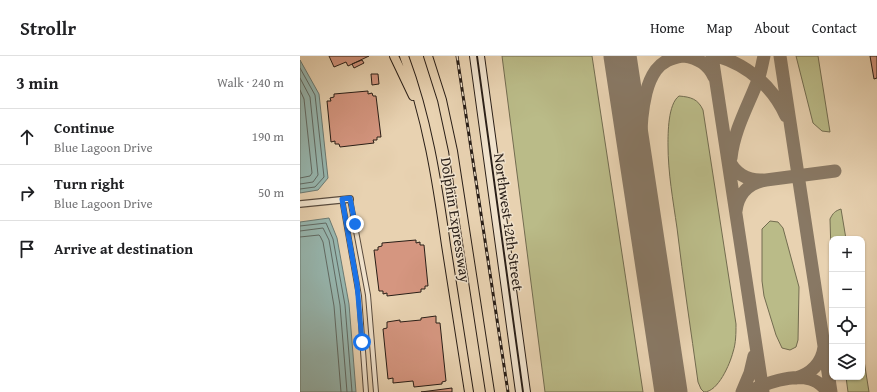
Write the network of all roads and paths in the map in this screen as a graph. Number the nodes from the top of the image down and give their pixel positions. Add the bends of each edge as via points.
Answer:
1 (394, 56) edge
2 (404, 56) edge
3 (428, 56) edge
4 (473, 56) edge
5 (481, 56) edge
6 (423, 117) junction
7 (350, 198) joint
8 (342, 199) junction
9 (300, 204) edge
10 (366, 392) edge
11 (376, 392) edge
12 (469, 392) edge
13 (490, 392) edge
14 (519, 392) edge
15 (527, 392) edge

1 - 6 highway
2 - 6 highway, Dolphin Expressway
3 - 13 highway, Dolphin Expressway via 442,100 453,151
4 - 14 main road, Northwest 12th Street
5 - 15 main road, Northwest 12th Street
6 - 12 highway, Dolphin Expressway via 438,192
7 - 8 street
7 - 11 street via 368,295
8 - 9 street
8 - 10 street via 359,296

